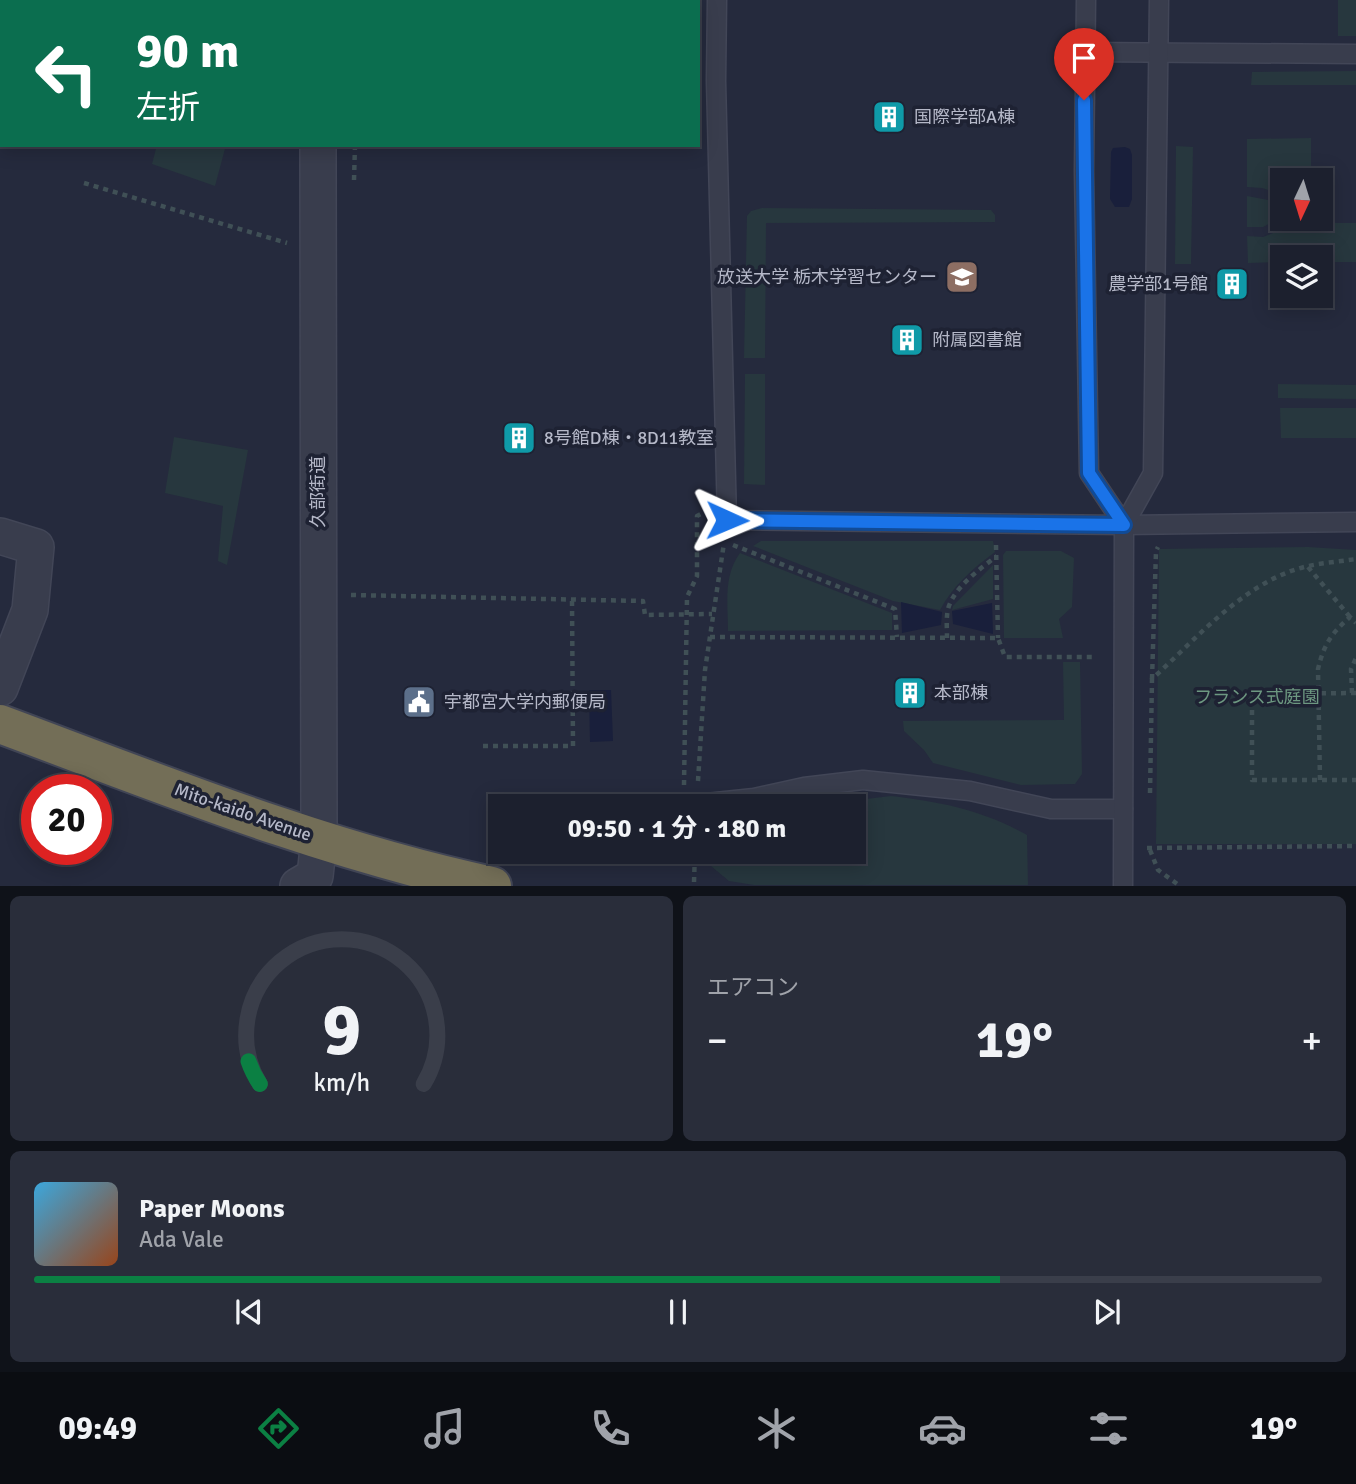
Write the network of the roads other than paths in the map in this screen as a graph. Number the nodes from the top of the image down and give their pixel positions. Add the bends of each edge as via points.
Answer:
1 (717, 0) edge
2 (1086, 0) edge
3 (1159, 0) edge
4 (1085, 52) junction
5 (1159, 53) junction
6 (1356, 54) edge
7 (317, 147) edge
8 (1356, 522) edge
9 (1124, 525) junction
10 (0, 536) edge
11 (0, 688) edge
12 (0, 724) edge
13 (772, 794) edge
14 (1124, 809) junction
15 (319, 839) junction
16 (298, 886) edge
17 (492, 886) edge
18 (1123, 886) edge

1 - 9 lane via 727,520
2 - 4 lane
3 - 5 lane
4 - 5 lane
4 - 9 lane via 1089,473
5 - 6 lane
5 - 9 lane via 1153,473
7 - 15 street, 久部街道
8 - 9 lane
9 - 14 lane
10 - 11 street via 36,547 30,610
12 - 15 highway, Mito-kaido Avenue
13 - 14 lane via 863,780 970,791 1051,809
14 - 18 lane
15 - 16 street, 久部街道 via 315,876
15 - 17 highway, Mito-kaido Avenue

